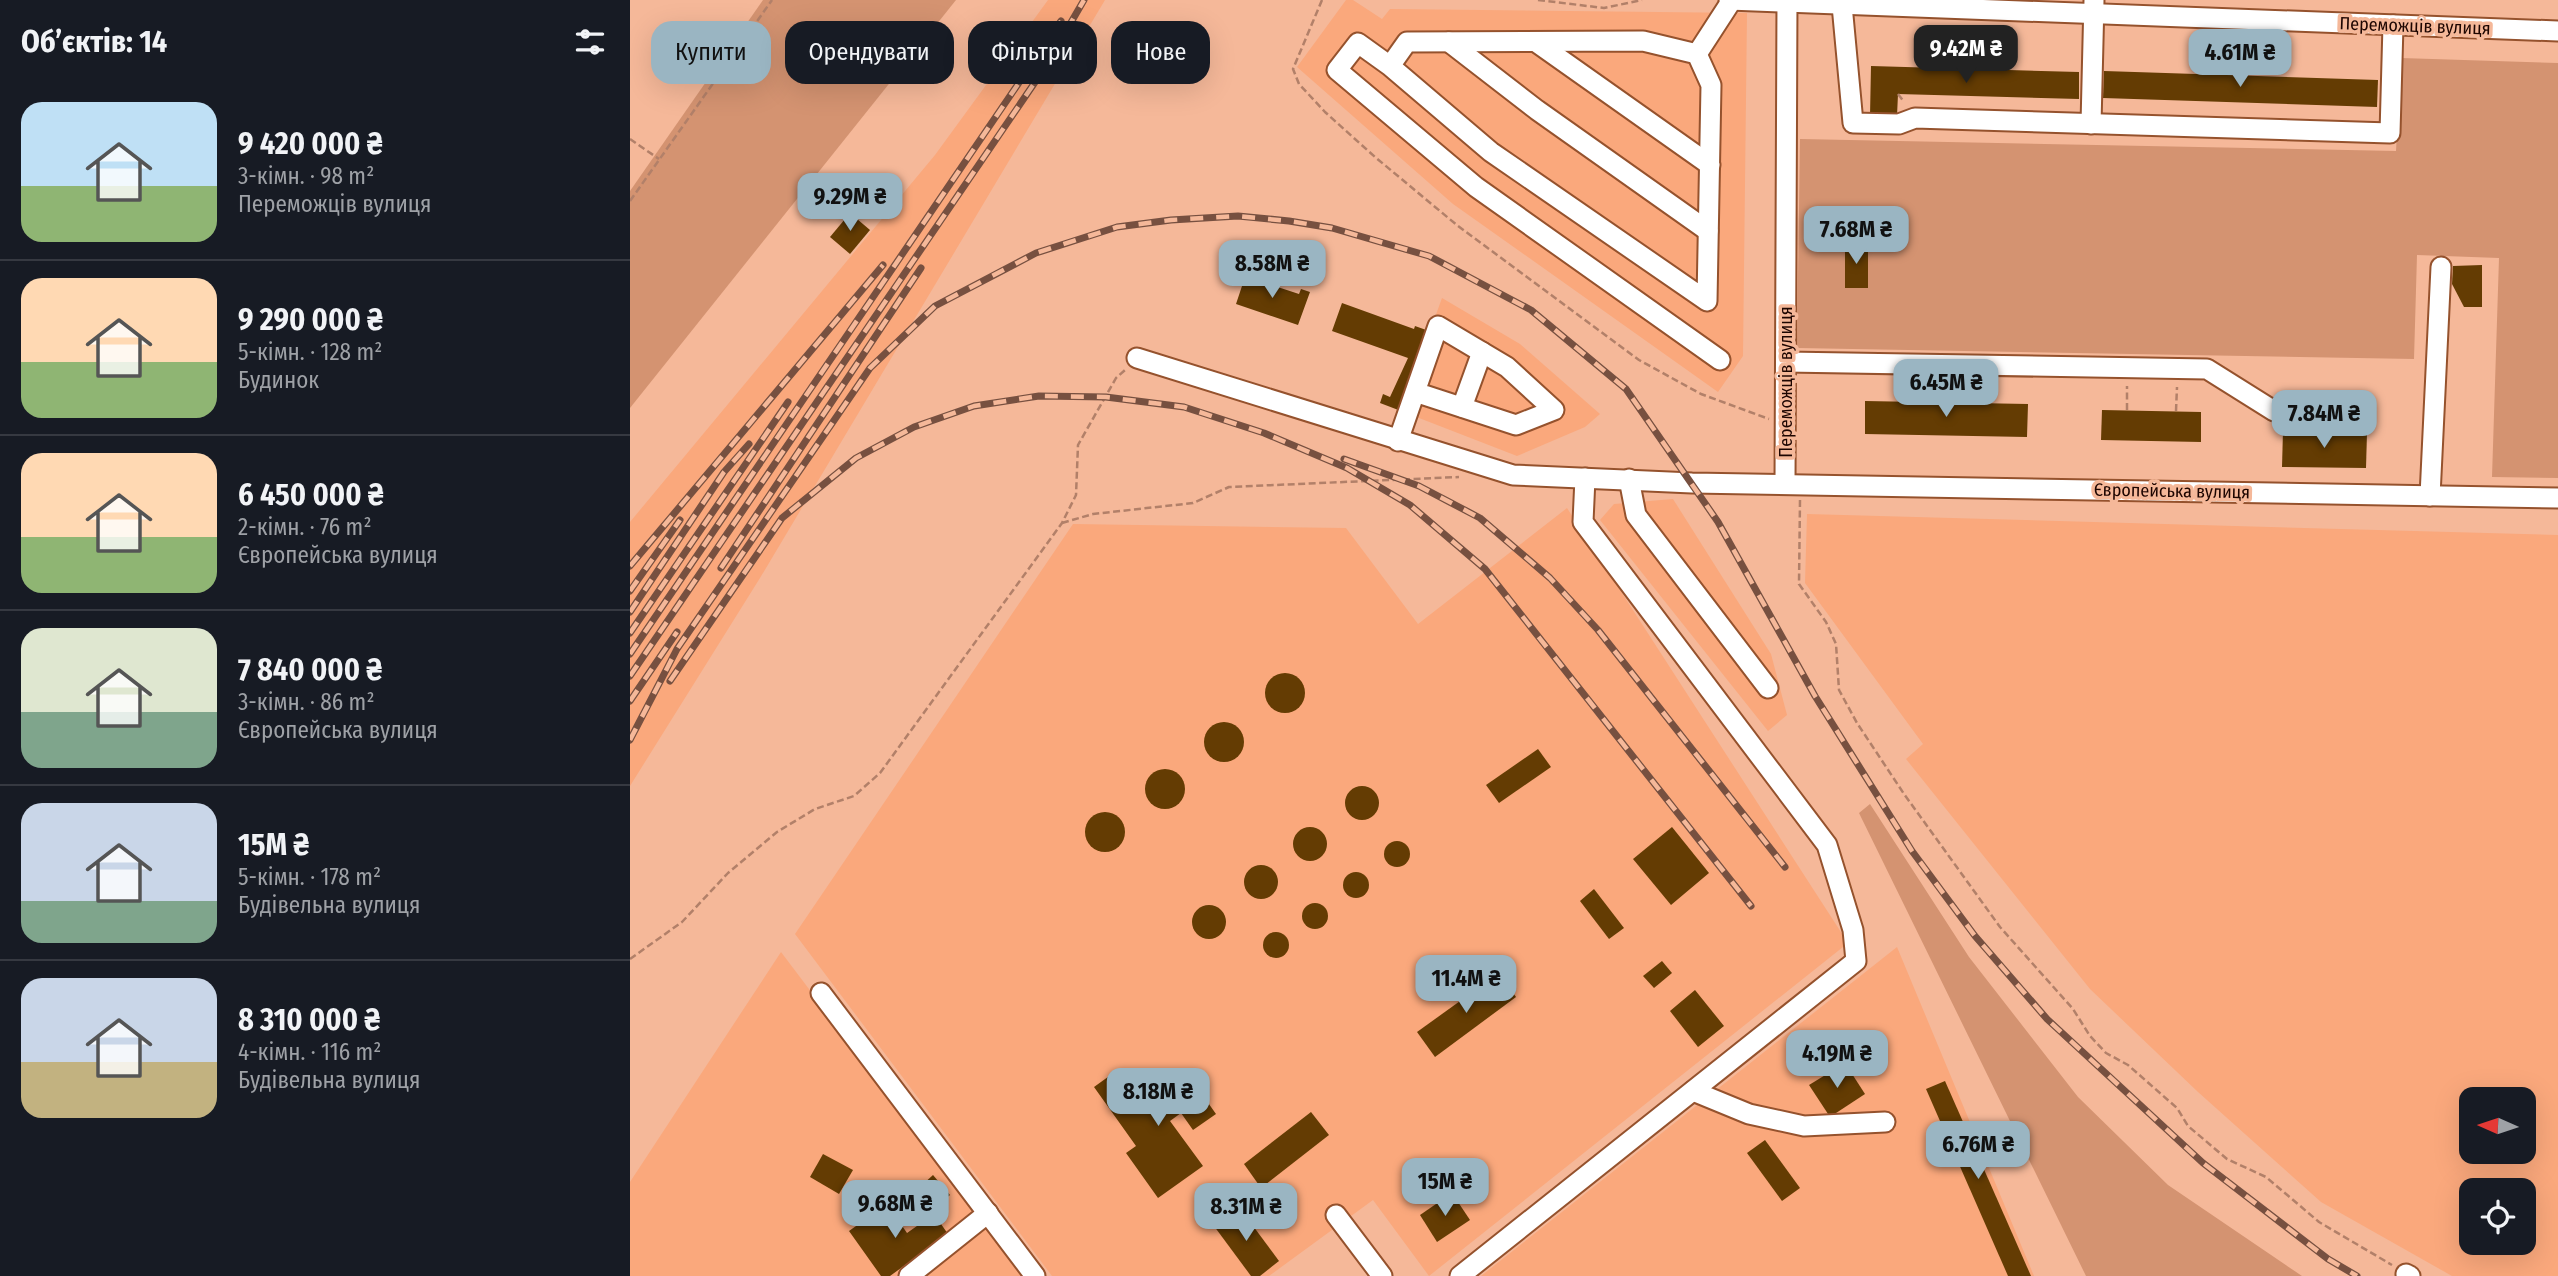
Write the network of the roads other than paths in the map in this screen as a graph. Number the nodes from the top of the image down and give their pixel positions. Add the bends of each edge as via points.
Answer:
1 (1730, 0) edge
2 (1787, 1) edge
3 (1842, 5) junction
4 (2094, 7) edge
5 (2393, 25) junction
6 (2558, 32) edge
7 (1536, 41) junction
8 (1449, 42) junction
9 (1697, 54) junction
10 (1390, 66) junction
11 (2091, 124) junction
12 (1710, 165) junction
13 (1708, 231) junction
14 (2441, 267) dead end
15 (1482, 352) junction
16 (1137, 358) road end
17 (1720, 360) dead end
18 (1786, 362) junction
19 (1415, 392) junction
20 (1462, 407) junction
21 (2346, 412) dead end
22 (1398, 441) junction
23 (1585, 478) junction
24 (1629, 479) junction
25 (1793, 483) junction
26 (2430, 496) junction
27 (2558, 498) edge
28 (1768, 688) dead end
29 (821, 993) dead end
30 (1693, 1091) junction
31 (1885, 1122) dead end
32 (988, 1213) junction
33 (1336, 1215) dead end
34 (909, 1276) edge
35 (1035, 1276) edge
36 (1382, 1276) edge
37 (1460, 1276) edge

1 - 2 street
1 - 9 street
2 - 3 street, Переможців вулиця
2 - 18 street, Переможців вулиця
3 - 4 street, Переможців вулиця
3 - 11 street via 1853,123 1899,124 1915,118
4 - 5 street, Переможців вулиця
4 - 11 street
5 - 6 street, Переможців вулиця
5 - 11 street via 2390,133
7 - 8 street
7 - 9 street via 1643,41
7 - 12 street
8 - 10 street via 1407,42
8 - 13 street
9 - 12 street via 1711,85
10 - 13 street via 1491,152 1707,301
10 - 17 street via 1358,43 1337,70 1476,187
12 - 13 street
14 - 26 street
15 - 19 street via 1438,326
15 - 20 street
15 - 20 street via 1507,367 1554,410 1516,425
16 - 22 street, Європейська вулиця
18 - 21 street via 2207,369 2274,411
18 - 25 street, Переможців вулиця via 1785,423
19 - 20 street
19 - 22 street
22 - 23 street, Європейська вулиця via 1513,475
23 - 24 street, Європейська вулиця
23 - 30 street via 1583,522 1826,845 1853,930 1856,961
24 - 25 street, Європейська вулиця
24 - 28 street via 1636,514
25 - 26 street, Європейська вулиця
26 - 27 street, Європейська вулиця
29 - 32 street
30 - 31 street via 1749,1114 1804,1126
30 - 37 street
32 - 34 street
32 - 35 street
33 - 36 street

